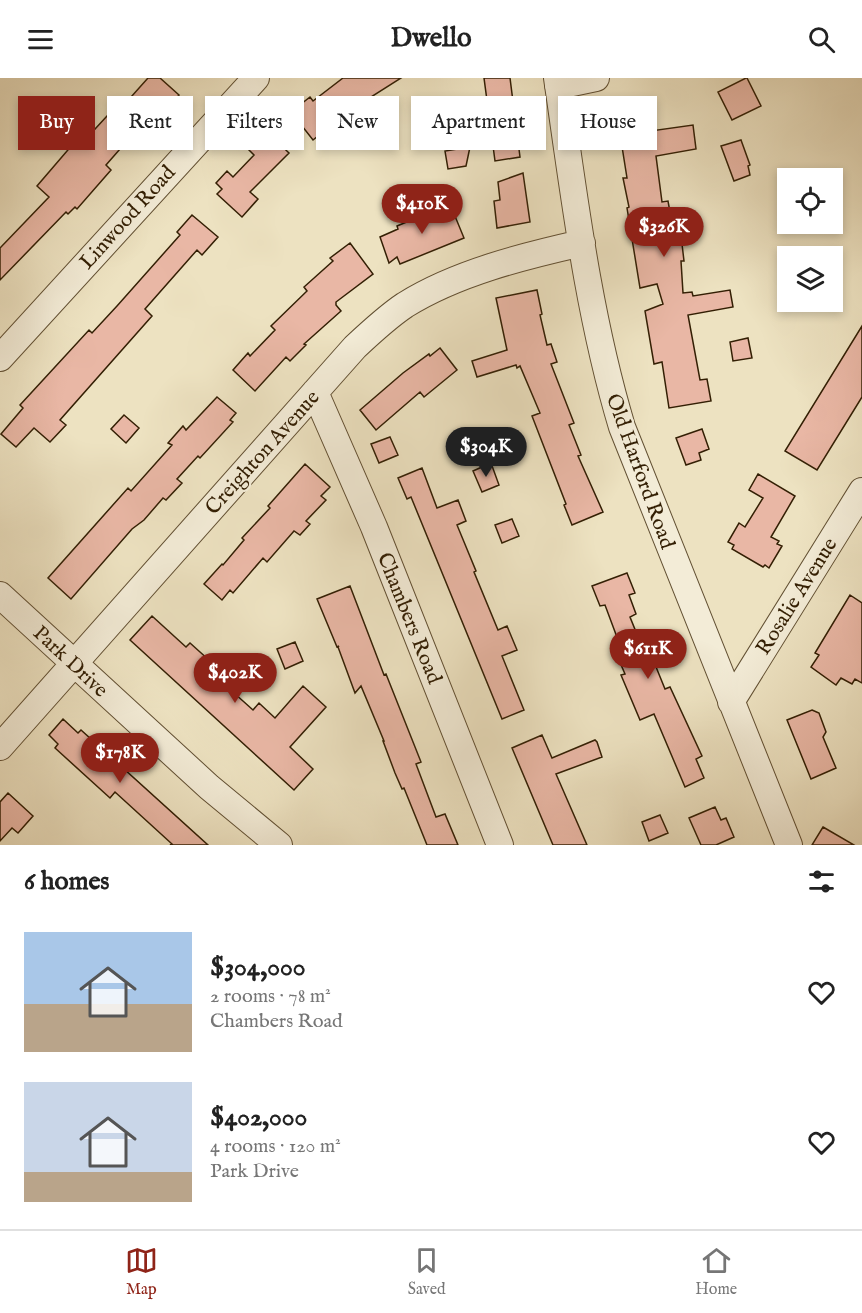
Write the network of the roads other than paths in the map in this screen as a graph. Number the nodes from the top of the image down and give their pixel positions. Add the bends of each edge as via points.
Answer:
1 (256, 78) edge
2 (596, 78) edge
3 (557, 82) edge
4 (582, 243) junction
5 (0, 358) edge
6 (315, 392) junction
7 (862, 491) edge
8 (0, 595) edge
9 (73, 664) junction
10 (731, 702) junction
11 (0, 747) edge
12 (279, 845) edge
13 (500, 845) edge
14 (789, 845) edge

1 - 5 street, Linwood Road
2 - 3 street
3 - 4 street, Old Harford Road
4 - 6 street, Creighton Avenue via 480,271 405,305 355,346
4 - 10 street, Old Harford Road via 598,336 622,428
6 - 9 street, Creighton Avenue
6 - 13 street, Chambers Road via 374,527
7 - 10 street, Rosalie Avenue
8 - 9 street, Park Drive
9 - 11 street, Creighton Avenue
9 - 12 street, Park Drive
10 - 14 street, Old Harford Road

